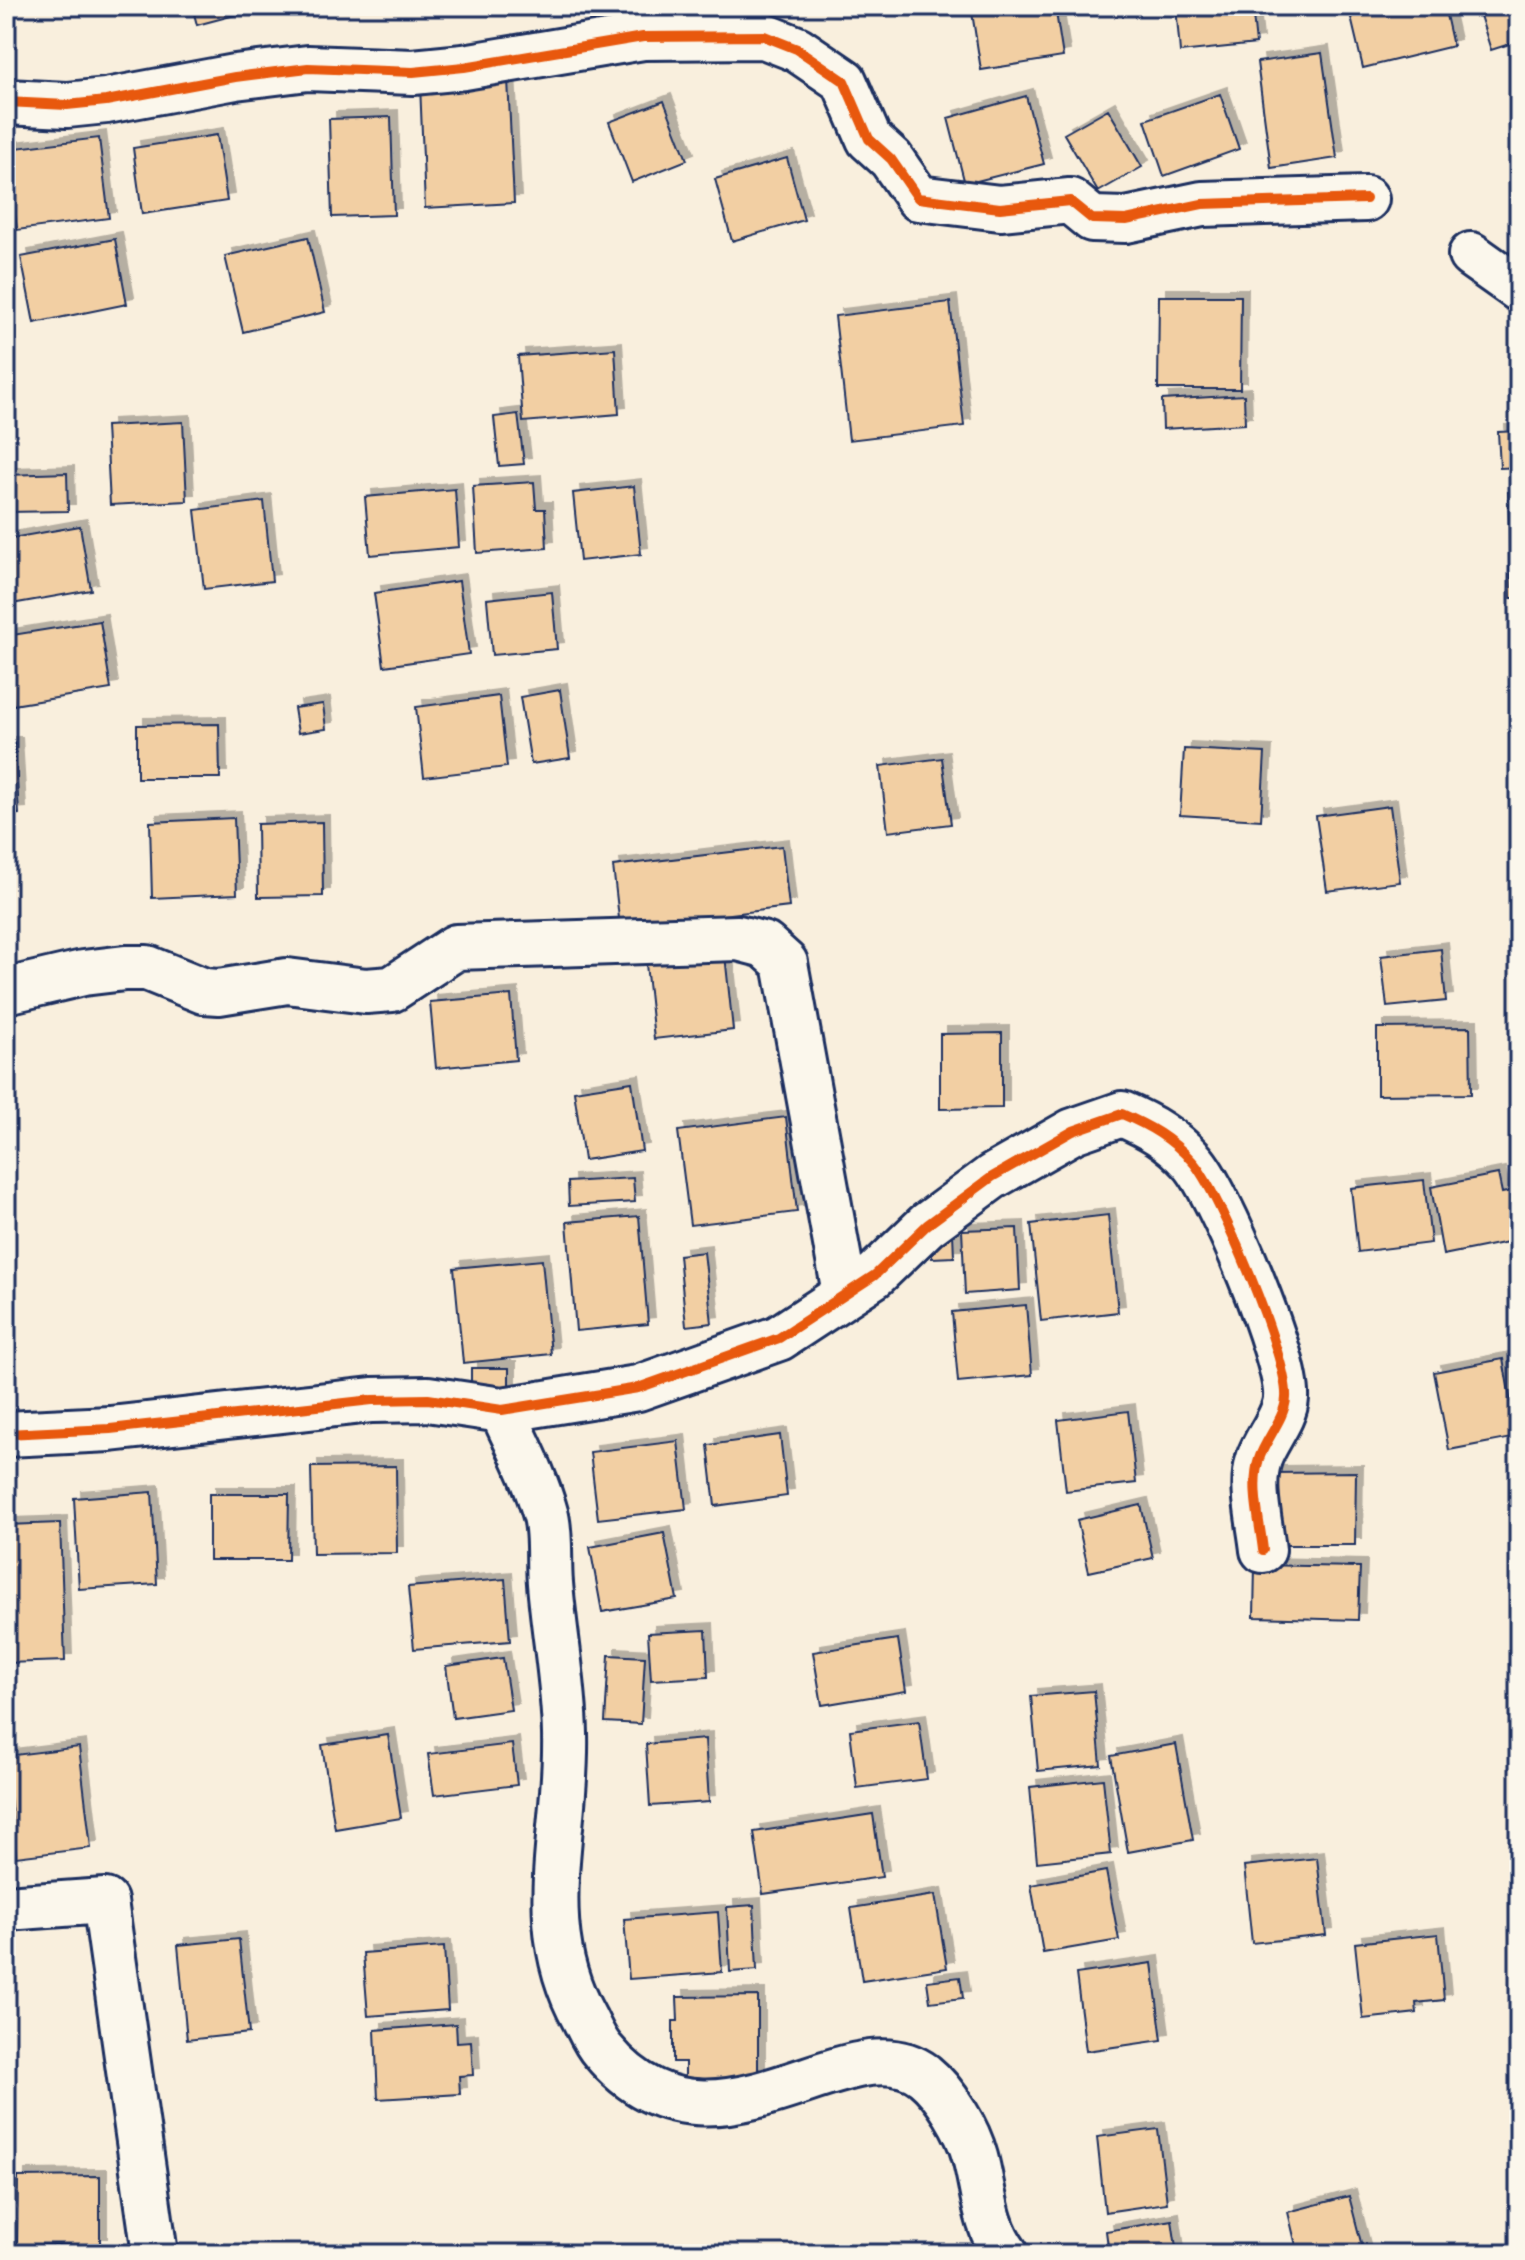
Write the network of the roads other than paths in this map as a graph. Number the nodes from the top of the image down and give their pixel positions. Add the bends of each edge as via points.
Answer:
1 (771, 21) edge
2 (6, 102) edge
3 (1366, 199) dead end
4 (1471, 255) dead end
5 (1519, 289) edge
6 (6, 991) edge
7 (845, 1293) junction
8 (502, 1410) junction
9 (6, 1434) edge
10 (1263, 1550) dead end
11 (6, 1908) edge
12 (155, 2254) edge
13 (1006, 2254) edge

1 - 2 street via 464,67 413,72 308,68 106,101
1 - 3 street via 797,49 844,81 869,139 891,159 918,198 1000,208 1070,201 1092,219 1115,220 1202,204
4 - 5 street
6 - 7 street via 83,973 147,968 204,991 287,981 366,991 392,989 456,947 738,938 765,945 785,963
7 - 8 street via 779,1338 735,1356 638,1388
7 - 10 street via 875,1275 927,1225 992,1177 1073,1131 1122,1114 1159,1130 1194,1164 1241,1252 1284,1373 1286,1400 1258,1460 1255,1480
8 - 9 street via 428,1399 372,1400 110,1429
8 - 13 street via 547,1520 565,1735 553,1908 571,1996 601,2050 633,2082 684,2102 730,2101 784,2090 869,2061 899,2062 924,2075 952,2109 975,2153 985,2209 995,2240
11 - 12 street via 105,1901

